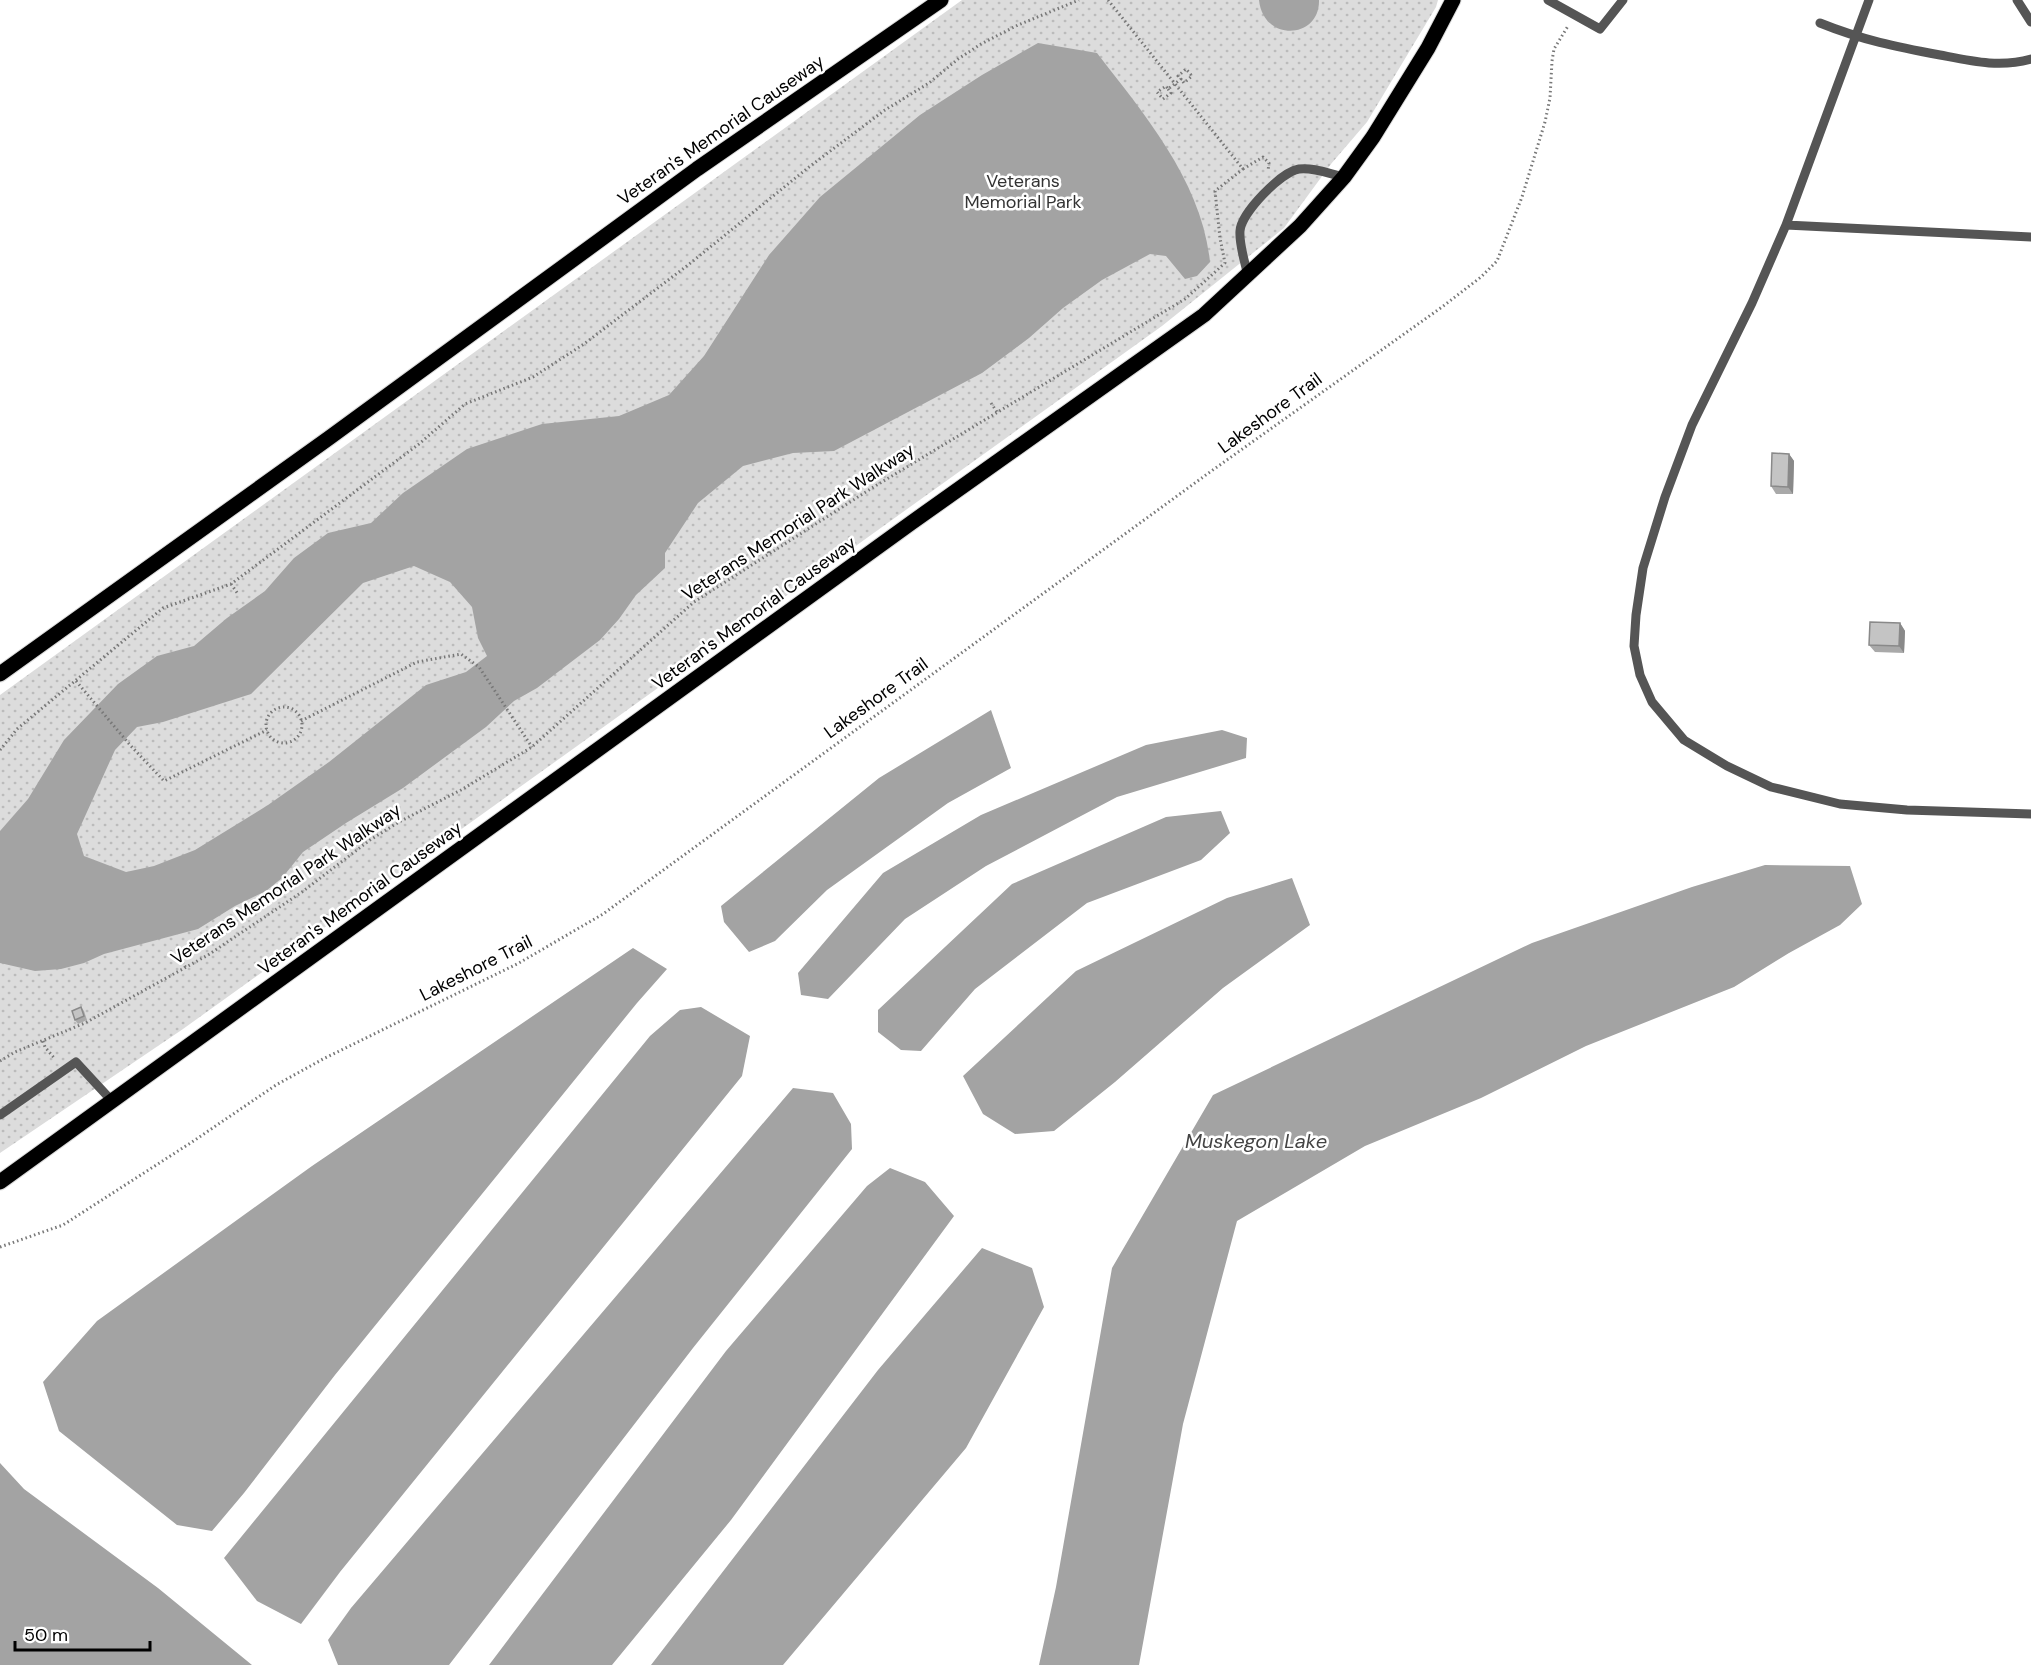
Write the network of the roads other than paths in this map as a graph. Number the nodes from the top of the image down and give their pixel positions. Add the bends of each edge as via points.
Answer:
1 (941, 0) edge
2 (1453, 0) edge
3 (1548, 0) edge
4 (1623, 0) edge
5 (1869, 0) edge
6 (2017, 0) edge
7 (2031, 22) edge
8 (1820, 23) dead end
9 (1855, 37) junction
10 (2031, 58) edge
11 (1344, 177) junction
12 (1786, 225) junction
13 (2031, 237) edge
14 (1248, 276) junction
15 (0, 674) edge
16 (2031, 814) edge
17 (112, 1101) junction
18 (0, 1115) edge
19 (0, 1182) edge

1 - 15 main road, Veteran's Memorial Causeway via 697,169
2 - 11 main road, Veteran's Memorial Causeway via 1380,127
3 - 4 lane via 1600,29
5 - 9 lane
6 - 7 lane
8 - 9 lane
9 - 10 lane via 1989,64 2018,63
9 - 12 lane
11 - 14 main road, Veteran's Memorial Causeway
11 - 14 lane via 1300,169 1286,174 1265,194 1241,225
12 - 13 lane
12 - 16 lane via 1692,425 1665,498 1643,568 1636,615 1634,646 1640,675 1652,702 1684,740 1771,787 1840,804
14 - 17 main road, Veteran's Memorial Causeway via 1204,315
17 - 18 lane via 76,1062
17 - 19 main road, Veteran's Memorial Causeway

